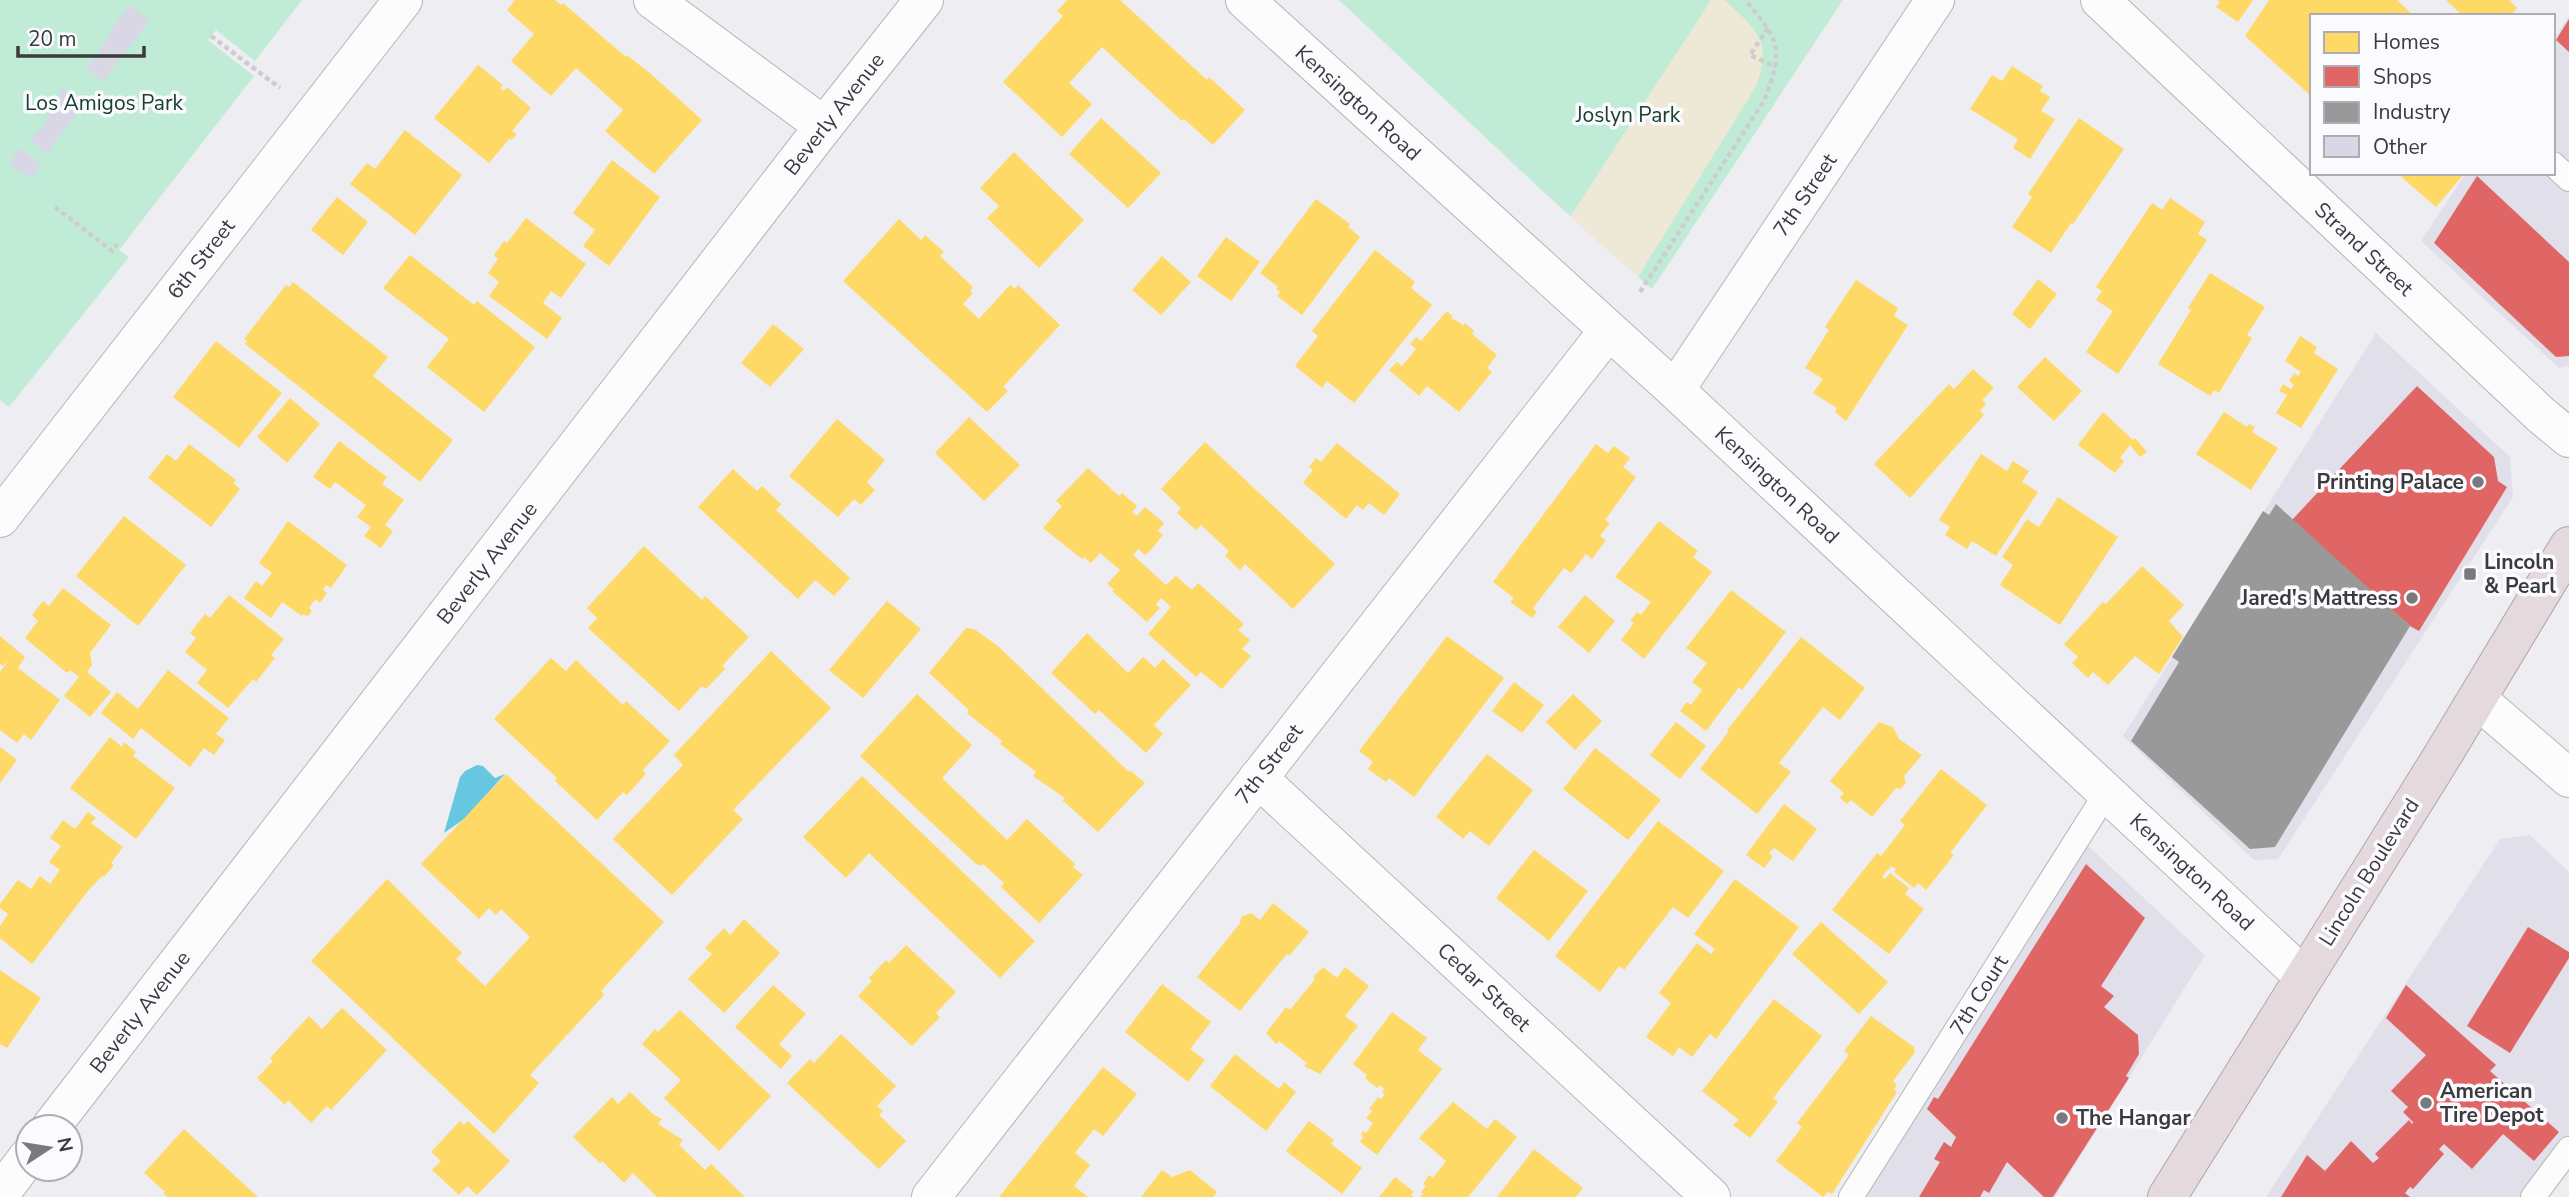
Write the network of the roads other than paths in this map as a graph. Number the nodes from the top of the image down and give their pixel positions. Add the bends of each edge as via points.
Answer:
1 (403, 0) edge
2 (653, 0) edge
3 (924, 0) edge
4 (1245, 0) edge
5 (1935, 0) edge
6 (2101, 0) edge
7 (824, 126) junction
8 (2555, 166) edge
9 (2569, 179) edge
10 (1608, 331) junction
11 (1675, 390) junction
12 (2569, 438) edge
13 (0, 518) edge
14 (2569, 546) edge
15 (2477, 699) junction
16 (1258, 778) junction
17 (2569, 778) edge
18 (2107, 792) junction
19 (2304, 976) junction
20 (62, 1113) edge
21 (2569, 1149) edge
22 (14, 1176) edge
23 (0, 1194) edge
24 (931, 1197) edge
25 (1711, 1197) edge
26 (1852, 1197) edge
27 (2167, 1197) edge
28 (2533, 1197) edge

1 - 13 street, 6th Street
2 - 7 street
3 - 7 street, Beverly Avenue
4 - 10 street, Kensington Road
5 - 11 street, 7th Street
6 - 12 street, Strand Street
7 - 20 street, Beverly Avenue
8 - 9 lane
10 - 11 street, Kensington Road
10 - 16 street, 7th Street
11 - 18 street, Kensington Road
14 - 15 highway, Lincoln Boulevard
15 - 17 street
15 - 19 highway, Lincoln Boulevard
16 - 24 street, 7th Street
16 - 25 street, Cedar Street
18 - 19 street, Kensington Road
18 - 26 lane, 7th Court
19 - 27 highway, Lincoln Boulevard
21 - 28 lane
22 - 23 street

